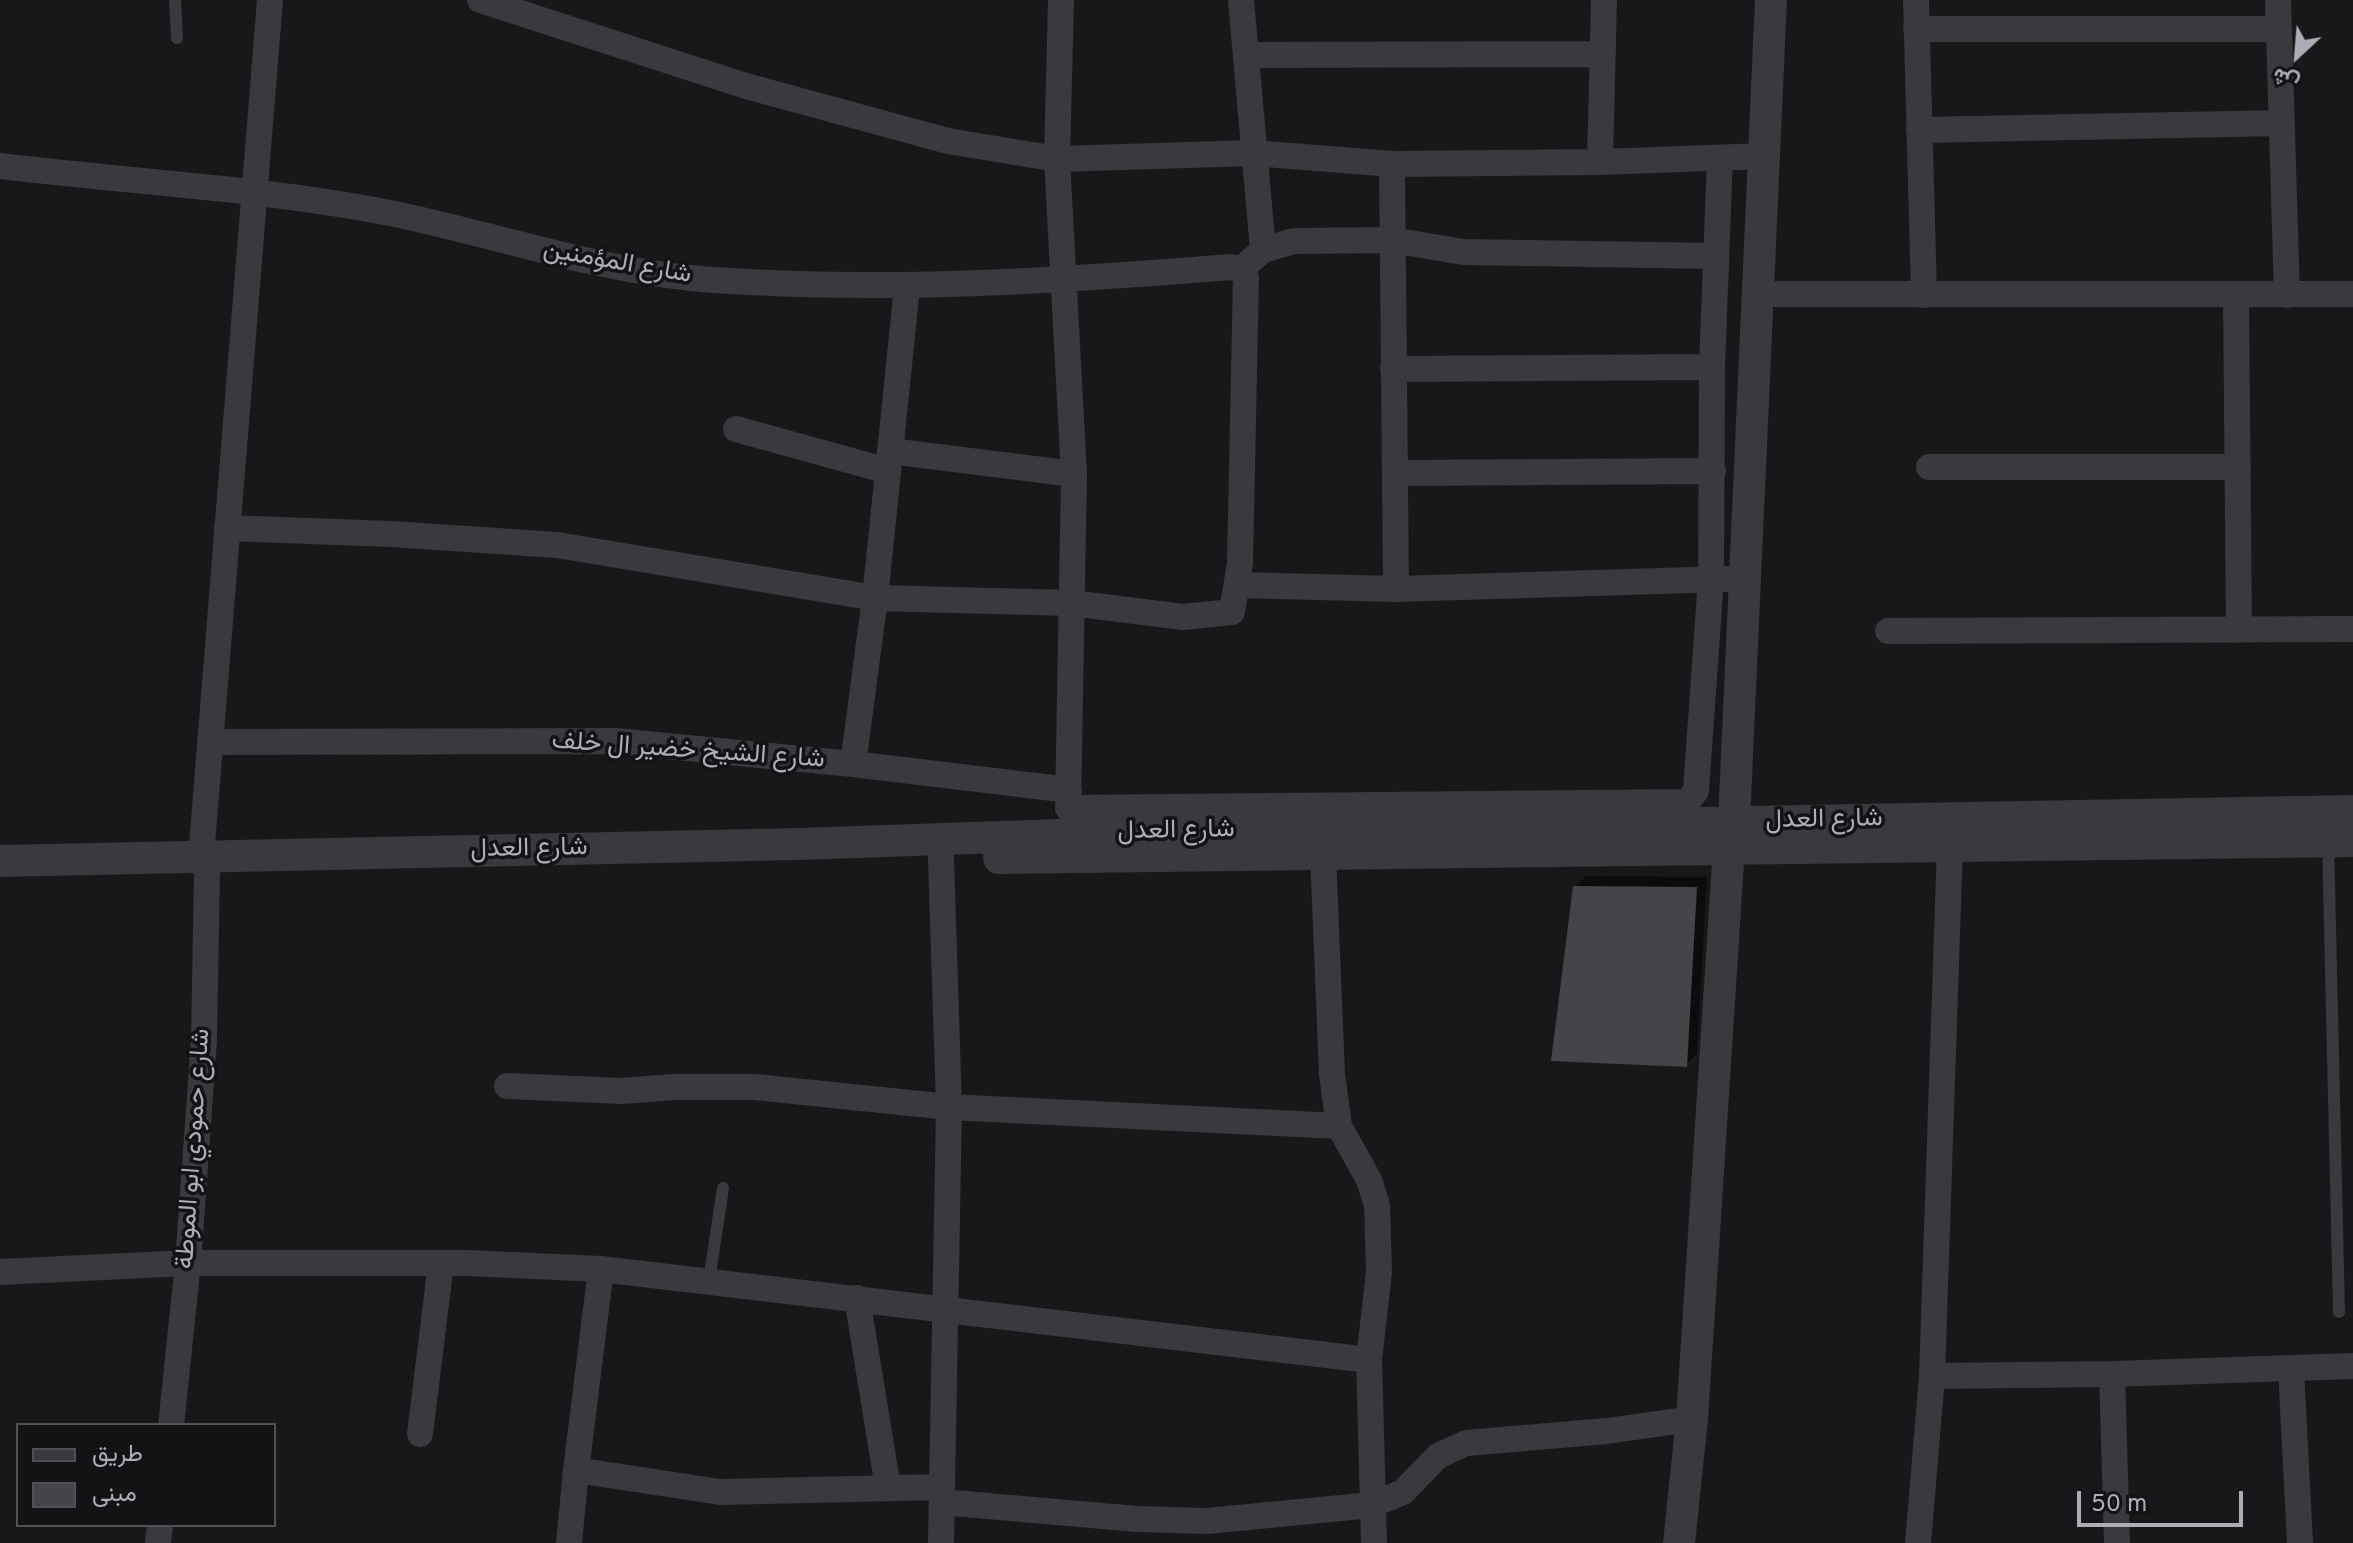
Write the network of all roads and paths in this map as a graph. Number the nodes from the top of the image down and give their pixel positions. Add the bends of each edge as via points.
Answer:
1 (175, 0) edge
2 (270, 0) edge
3 (480, 0) edge
4 (1061, 0) edge
5 (1241, 0) edge
6 (1604, 0) edge
7 (1771, 0) edge
8 (1916, 0) edge
9 (2278, 0) edge
10 (1916, 29) junction
11 (2279, 29) junction
12 (177, 38) dead end
13 (1603, 54) junction
14 (1247, 55) junction
15 (2282, 123) junction
16 (1919, 130) junction
17 (1253, 153) junction
18 (1764, 156) junction
19 (1720, 158) junction
20 (1057, 159) junction
21 (1600, 162) junction
22 (1392, 164) junction
23 (0, 166) edge
24 (253, 192) junction
25 (1392, 240) junction
26 (1263, 250) junction
27 (1716, 256) junction
28 (1240, 270) junction
29 (1064, 281) junction
30 (907, 287) junction
31 (1759, 294) junction
32 (2353, 294) edge
33 (1924, 295) junction
34 (2236, 295) junction
35 (2287, 295) junction
36 (1712, 367) junction
37 (1393, 369) junction
38 (736, 429) dead end
39 (889, 461) junction
40 (1929, 467) dead end
41 (2238, 467) junction
42 (1713, 471) junction
43 (1395, 473) junction
44 (1074, 474) junction
45 (227, 528) junction
46 (1745, 578) junction
47 (1711, 579) junction
48 (1238, 585) junction
49 (1396, 589) junction
50 (875, 598) junction
51 (1072, 603) junction
52 (2239, 628) junction
53 (2353, 629) edge
54 (1888, 631) dead end
55 (210, 742) junction
56 (853, 764) junction
57 (1069, 811) junction
58 (2353, 811) edge
59 (1732, 835) junction
60 (2340, 841) edge
61 (1950, 845) junction
62 (1323, 854) junction
63 (941, 859) junction
64 (0, 861) edge
65 (204, 865) junction
66 (0, 878) edge
67 (507, 1086) dead end
68 (949, 1107) junction
69 (1339, 1126) junction
70 (723, 1188) dead end
71 (188, 1263) junction
72 (441, 1263) junction
73 (601, 1269) junction
74 (0, 1272) edge
75 (709, 1281) junction
76 (857, 1298) junction
77 (946, 1308) junction
78 (2339, 1312) dead end
79 (1369, 1360) junction
80 (2353, 1366) edge
81 (2291, 1369) junction
82 (2112, 1374) junction
83 (1932, 1376) junction
84 (1692, 1419) junction
85 (171, 1423) edge
86 (420, 1434) dead end
87 (576, 1470) junction
88 (888, 1488) junction
89 (942, 1494) junction
90 (1372, 1505) junction
91 (569, 1543) edge
92 (941, 1543) edge
93 (1374, 1543) edge
94 (1679, 1543) edge
95 (1918, 1543) edge
96 (2117, 1543) edge
97 (2300, 1543) edge

1 - 12 lane
2 - 24 street, شارع حمودي ابو الموطة
3 - 20 street via 760,90 948,141
4 - 20 street
5 - 14 street
6 - 13 street
7 - 18 street
8 - 10 street
9 - 11 street
10 - 11 street
10 - 16 street
11 - 15 street
13 - 14 street
13 - 21 street
14 - 17 street
15 - 16 street
15 - 35 street
16 - 33 street
17 - 20 street
17 - 22 street
17 - 26 street
18 - 19 street
18 - 31 street
19 - 21 street
19 - 27 street
20 - 29 street
21 - 22 street
22 - 25 street
23 - 24 street, شارع المؤمنين
24 - 30 street, شارع المؤمنين via 391,213 649,273
24 - 45 street, شارع حمودي ابو الموطة
25 - 26 street via 1294,241
25 - 27 street via 1463,252
25 - 37 street
26 - 28 street
27 - 36 street
28 - 29 street, شارع المؤمنين
28 - 48 street via 1246,277
29 - 30 street, شارع المؤمنين
29 - 44 street
30 - 39 street
31 - 33 street
31 - 46 street
32 - 35 street
33 - 34 street
34 - 35 street
34 - 41 street
36 - 37 street
36 - 42 street
37 - 43 street
38 - 39 street
39 - 44 street
39 - 50 street
40 - 41 street
41 - 52 street
42 - 43 street
42 - 47 street
43 - 49 street
44 - 51 street
45 - 50 street via 557,545
45 - 55 street, شارع حمودي ابو الموطة
46 - 47 street
46 - 59 street
47 - 49 street
47 - 57 street, شارع الشيخ خضير ال خلف via 1696,791 1687,802
48 - 49 street
48 - 51 street via 1232,612 1183,617
50 - 51 street
50 - 56 street
51 - 57 street
52 - 53 street
52 - 54 street
55 - 56 street, شارع الشيخ خضير ال خلف via 615,741
55 - 65 street, شارع حمودي ابو الموطة
56 - 57 street, شارع الشيخ خضير ال خلف
57 - 59 street, شارع العدل
57 - 65 street, شارع العدل via 799,844
58 - 59 street, شارع العدل
59 - 61 street, شارع العدل
59 - 62 street, شارع العدل
59 - 84 street
60 - 61 street, شارع العدل
60 - 78 lane
61 - 83 street
62 - 63 street, شارع العدل
62 - 69 street
63 - 65 street, شارع العدل
63 - 68 street
64 - 65 street, شارع العدل
65 - 66 street, شارع العدل
65 - 71 street, شارع حمودي ابو الموطة via 204,1040
67 - 68 street via 622,1091 755,1087
68 - 69 street
68 - 77 street
69 - 79 street via 1377,1205 1379,1272
70 - 75 lane
71 - 72 street
71 - 74 street
71 - 85 street, شارع حمودي ابو الموطة
72 - 73 street
72 - 86 street
73 - 75 street
73 - 87 street
75 - 76 street
76 - 77 street
76 - 88 street
77 - 79 street
77 - 89 street
79 - 90 street
80 - 81 street
81 - 82 street
81 - 97 street
82 - 83 street
82 - 96 street
83 - 95 street
84 - 90 street via 1466,1443 1438,1456 1403,1492
84 - 94 street
87 - 88 street via 720,1492
87 - 91 street
88 - 89 street
89 - 90 street via 1137,1519 1207,1521
89 - 92 street
90 - 93 street

